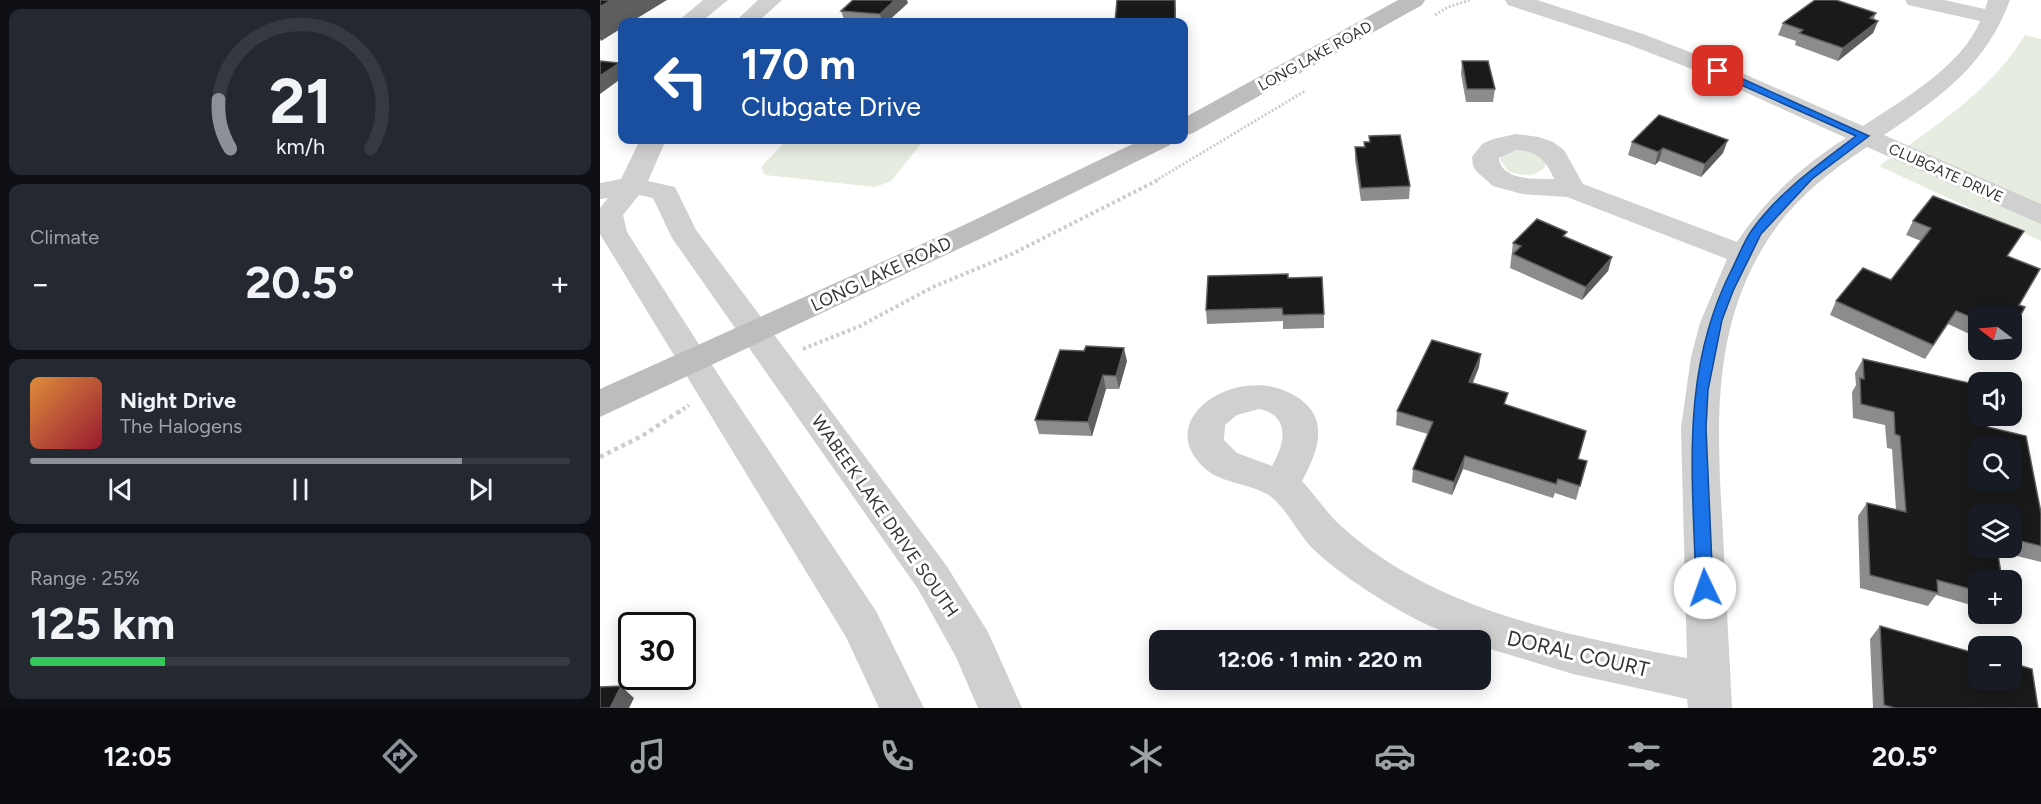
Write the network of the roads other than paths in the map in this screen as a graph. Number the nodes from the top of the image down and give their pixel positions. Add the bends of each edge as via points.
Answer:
1 (717, 0) edge
2 (771, 0) edge
3 (1414, 0) edge
4 (1516, 0) edge
5 (1916, 0) edge
6 (1997, 9) edge
7 (693, 18) edge
8 (751, 18) edge
9 (1188, 126) edge
10 (1864, 136) junction
11 (651, 144) edge
12 (1153, 144) edge
13 (632, 184) junction
14 (1572, 189) dead end
15 (600, 191) edge
16 (2041, 215) edge
17 (1743, 255) junction
18 (766, 346) junction
19 (702, 376) junction
20 (600, 404) edge
21 (1281, 484) dead end
22 (1709, 696) edge
23 (902, 708) edge
24 (1000, 708) edge

1 - 7 street
2 - 8 street
3 - 9 main road, LONG LAKE ROAD
4 - 10 street, CLUBGATE DRIVE via 1677,55
5 - 6 street
6 - 10 street via 1979,45 1955,71
10 - 16 street, CLUBGATE DRIVE
10 - 17 street via 1800,185 1756,232
11 - 13 street
12 - 18 main road, LONG LAKE ROAD via 972,232
13 - 15 street
13 - 18 street, WABEEK LAKE DRIVE SOUTH via 665,193 682,232
13 - 19 street via 609,215 613,232
14 - 17 street
17 - 22 street via 1716,320 1701,390 1699,459
18 - 19 main road, LONG LAKE ROAD
18 - 24 street, WABEEK LAKE DRIVE SOUTH via 932,577 973,646
19 - 20 main road, LONG LAKE ROAD
19 - 23 street via 861,624
21 - 22 street, DORAL COURT via 1325,535 1362,565 1466,624

